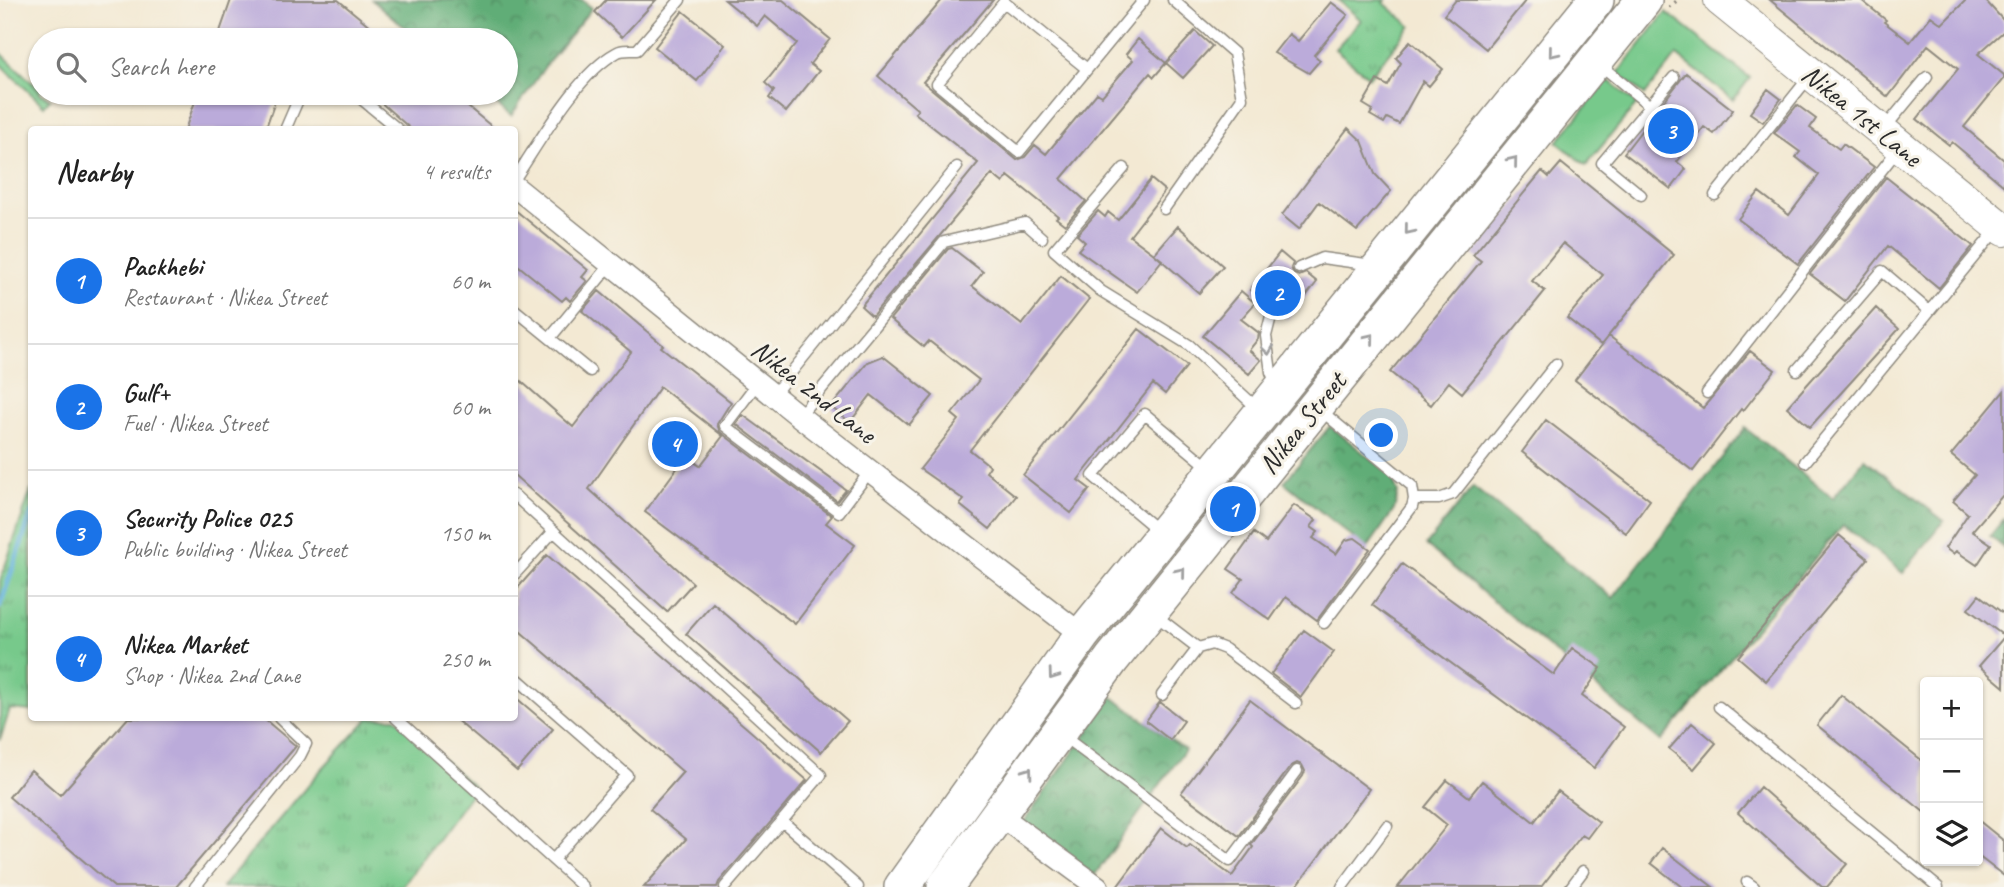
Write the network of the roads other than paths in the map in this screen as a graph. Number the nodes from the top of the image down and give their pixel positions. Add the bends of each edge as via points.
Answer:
1 (680, 0) edge
2 (1144, 0) edge
3 (1173, 0) edge
4 (1596, 0) edge
5 (1644, 0) edge
6 (1720, 0) edge
7 (1595, 60) junction
8 (1087, 69) junction
9 (1812, 74) junction
10 (1674, 77) dead end
11 (1927, 77) dead end
12 (296, 105) edge
13 (369, 105) edge
14 (1650, 106) junction
15 (276, 120) dead end
16 (283, 126) edge
17 (288, 126) edge
18 (394, 126) edge
19 (1892, 139) junction
20 (957, 167) dead end
21 (1124, 168) dead end
22 (518, 174) edge
23 (518, 189) edge
24 (1641, 195) dead end
25 (1715, 195) dead end
26 (1164, 209) dead end
27 (2003, 226) edge
28 (1042, 238) dead end
29 (611, 264) junction
30 (1379, 267) junction
31 (1299, 268) dead end
32 (1273, 308) dead end
33 (1929, 311) junction
34 (518, 312) edge
35 (550, 338) junction
36 (1556, 364) dead end
37 (1797, 370) dead end
38 (590, 371) dead end
39 (765, 388) junction
40 (1707, 393) dead end
41 (1270, 401) junction
42 (1315, 406) junction
43 (799, 416) junction
44 (1805, 462) dead end
45 (870, 471) junction
46 (1214, 472) junction
47 (518, 499) edge
48 (1414, 499) junction
49 (554, 531) junction
50 (1163, 535) junction
51 (518, 571) edge
52 (1150, 611) junction
53 (1324, 623) dead end
54 (1082, 635) junction
55 (1198, 648) junction
56 (518, 680) edge
57 (1162, 695) dead end
58 (1296, 703) dead end
59 (1719, 707) dead end
60 (282, 721) edge
61 (399, 721) edge
62 (1058, 732) junction
63 (1297, 771) dead end
64 (998, 814) junction
65 (782, 821) junction
66 (1387, 826) dead end
67 (553, 860) junction
68 (1583, 871) dead end
69 (195, 887) edge
70 (583, 887) edge
71 (725, 887) edge
72 (858, 887) edge
73 (902, 887) edge
74 (945, 887) edge
75 (1098, 887) edge
76 (1342, 887) edge
77 (1571, 887) edge
78 (1938, 887) edge

1 - 22 lane via 637,50 618,51 593,69
2 - 8 lane
3 - 26 lane via 1234,53 1242,98
4 -> 30 main road, Nikea Street
5 - 7 main road, Nikea Street
6 - 9 street, Nikea 1st Lane
7 - 14 lane
42 -> 7 main road, Nikea Street
8 - 8 lane via 1004,2 937,84 1019,152
9 - 19 street, Nikea 1st Lane
9 - 25 lane
10 - 14 lane
11 - 19 lane
12 - 17 lane
13 - 18 lane
14 - 24 lane via 1602,163
15 - 16 lane
19 - 27 street, Nikea 1st Lane
19 - 40 lane
20 - 39 lane
21 - 41 lane via 1054,250 1101,291
23 - 29 street, Nikea 2nd Lane
27 - 33 lane
28 - 43 lane via 1025,223 944,242
29 - 35 lane
29 - 39 street, Nikea 2nd Lane
30 - 31 lane via 1322,258
30 - 41 main road, Nikea Street
32 -> 41 lane via 1266,336
33 - 37 lane via 1882,271
33 - 44 lane
34 - 35 lane
35 - 38 lane
36 - 48 lane via 1453,494
39 - 43 street, Nikea 2nd Lane
39 - 45 lane via 725,426 839,512
41 - 46 main road, Nikea Street
42 - 48 lane via 1412,486
52 -> 42 main road, Nikea Street
43 - 45 street, Nikea 2nd Lane
45 - 54 street, Nikea 2nd Lane
46 - 50 main road, Nikea Street
46 - 50 lane via 1144,414 1093,476
47 - 49 lane
48 - 53 lane
49 - 51 lane
49 - 65 lane via 821,775
50 - 54 main road, Nikea Street
52 - 55 lane
52 - 62 main road, Nikea Street
54 -> 73 main road, Nikea Street
55 - 57 lane
55 - 58 lane via 1212,644 1225,649
56 - 67 lane via 627,775
59 - 78 lane
60 - 69 lane via 306,744
61 - 67 lane
62 - 63 lane via 1230,861
64 -> 62 main road, Nikea Street
64 - 74 main road, Nikea Street
64 - 75 street
65 - 71 lane
65 - 72 lane
66 - 76 lane
67 - 70 lane
68 - 77 lane

